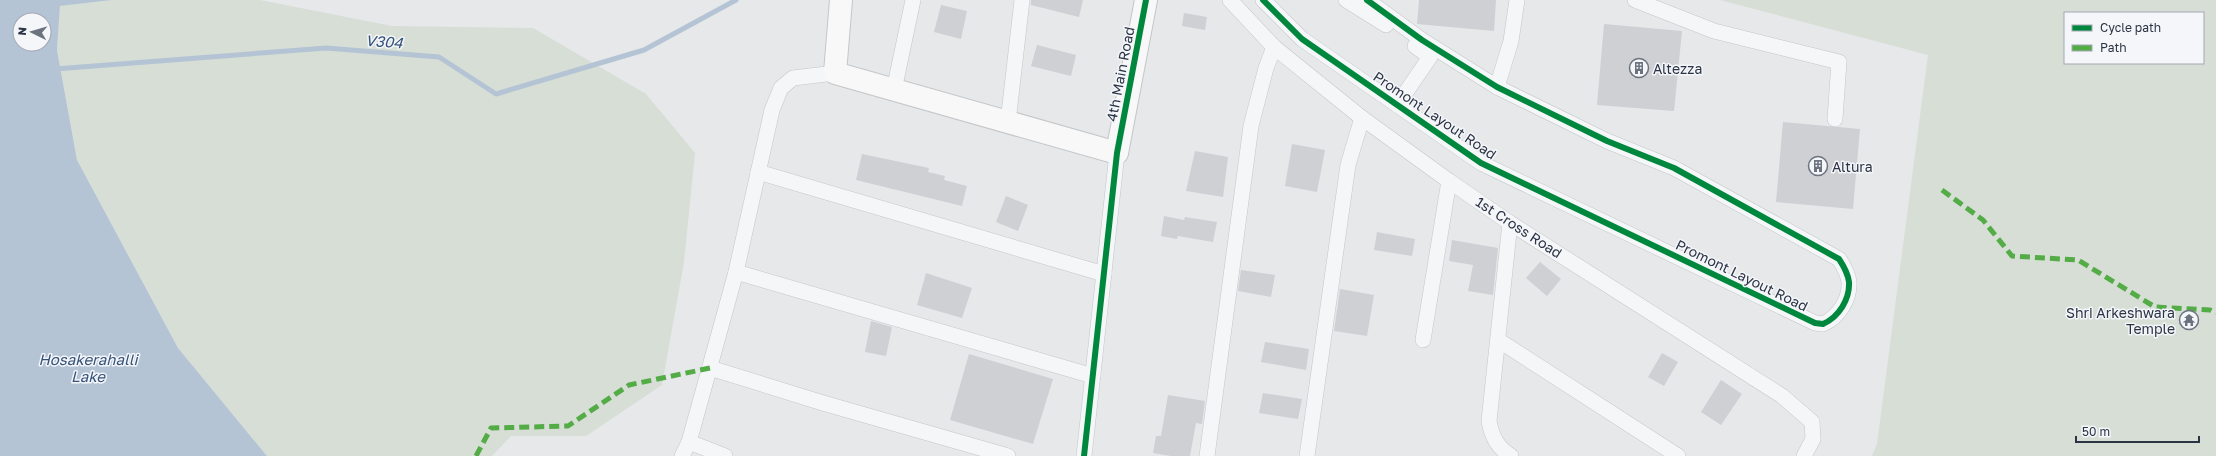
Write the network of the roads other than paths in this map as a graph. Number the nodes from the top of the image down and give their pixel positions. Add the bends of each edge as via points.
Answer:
1 (841, 0) edge
2 (913, 0) edge
3 (1022, 0) edge
4 (1146, 0) edge
5 (1230, 0) edge
6 (1263, 0) edge
7 (1346, 0) edge
8 (1367, 0) edge
9 (1518, 0) edge
10 (1635, 0) edge
11 (1274, 47) junction
12 (834, 73) junction
13 (1497, 87) junction
14 (894, 90) junction
15 (1397, 105) junction
16 (1362, 118) junction
17 (1835, 119) dead end
18 (1008, 122) junction
19 (1117, 153) junction
20 (758, 172) junction
21 (1449, 181) junction
22 (1510, 223) junction
23 (736, 272) junction
24 (1104, 274) junction
25 (1422, 340) dead end
26 (1498, 340) junction
27 (710, 368) junction
28 (1093, 376) junction
29 (689, 442) junction
30 (682, 456) edge
31 (725, 456) edge
32 (1008, 456) edge
33 (1084, 456) edge
34 (1207, 456) edge
35 (1307, 456) edge
36 (1511, 456) edge
37 (1678, 456) edge
38 (1804, 456) edge

1 - 12 street
2 - 14 street
3 - 18 street
4 - 19 street, 4th Main Road
5 - 11 street, 1st Cross Road
6 - 15 street, Promont Layout Road via 1302,39
7 - 15 street via 1388,26 1430,58
8 - 13 street, Promont Layout Road via 1422,40
9 - 13 street via 1511,41
10 - 17 street via 1714,31 1839,62
11 - 16 street, 1st Cross Road
11 - 34 street via 1251,126
12 - 14 street
12 - 20 street via 793,78 781,88 772,110
13 - 15 street, Promont Layout Road via 1606,141 1674,168 1839,259 1849,280 1848,294 1838,314 1823,324 1815,323 1481,163
14 - 18 street
16 - 21 street, 1st Cross Road
16 - 35 street via 1348,164
18 - 19 street
19 - 24 street
20 - 23 street
20 - 24 street
21 - 22 street, 1st Cross Road
21 - 25 street
22 - 26 street
22 - 38 street, 1st Cross Road via 1782,396 1812,422 1813,439
23 - 27 street
23 - 28 street
24 - 28 street
26 - 36 street via 1489,421 1492,436 1502,451
26 - 37 street
27 - 29 street
27 - 32 street
28 - 33 street
29 - 30 street
29 - 31 street

